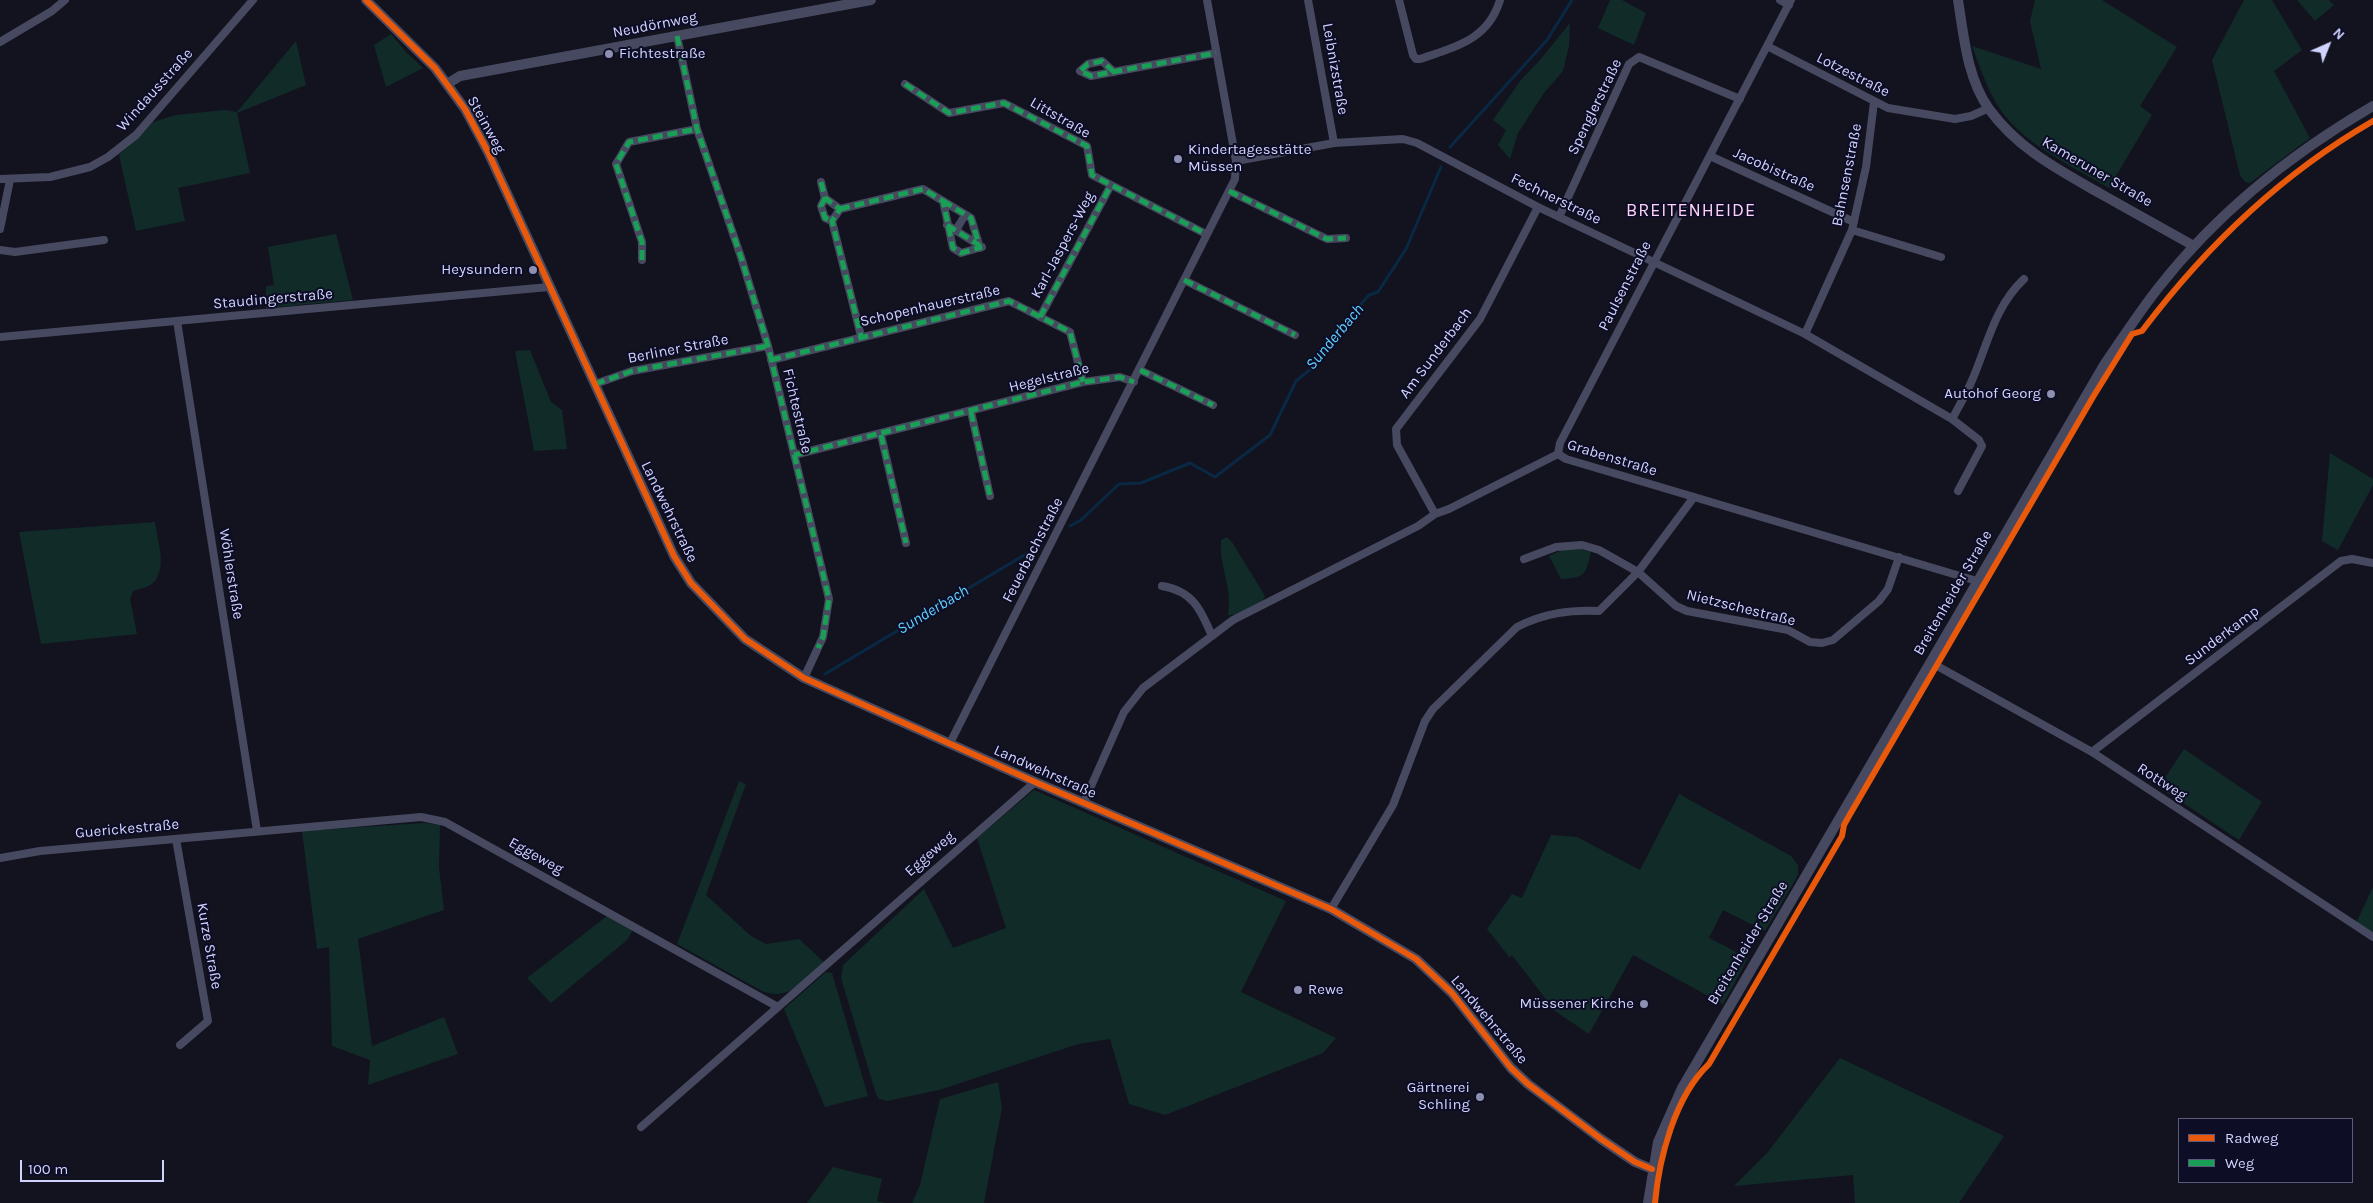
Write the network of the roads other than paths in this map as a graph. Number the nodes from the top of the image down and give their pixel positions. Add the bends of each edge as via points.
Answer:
1 (65, 0) edge
2 (253, 0) edge
3 (366, 0) edge
4 (871, 0) edge
5 (1207, 0) edge
6 (1308, 0) edge
7 (1399, 0) edge
8 (1500, 0) edge
9 (1780, 0) edge
10 (1958, 0) edge
11 (1790, 2) edge
12 (677, 36) junction
13 (0, 42) edge
14 (1767, 46) junction
15 (1216, 53) junction
16 (1114, 72) dead end
17 (447, 84) junction
18 (905, 84) dead end
19 (1740, 100) junction
20 (1874, 102) junction
21 (2373, 106) edge
22 (1988, 108) junction
23 (697, 129) junction
24 (1334, 143) junction
25 (1710, 156) junction
26 (1236, 161) junction
27 (0, 179) edge
28 (10, 180) junction
29 (821, 182) dead end
30 (1110, 185) junction
31 (1229, 191) junction
32 (825, 198) junction
33 (943, 201) junction
34 (1538, 207) junction
35 (840, 209) junction
36 (965, 215) junction
37 (1559, 217) junction
38 (832, 221) junction
39 (946, 224) junction
40 (1853, 226) junction
41 (0, 230) edge
42 (956, 230) junction
43 (1206, 234) junction
44 (1346, 238) dead end
45 (104, 240) dead end
46 (2194, 246) junction
47 (980, 247) junction
48 (0, 250) edge
49 (1941, 258) dead end
50 (642, 260) dead end
51 (1653, 262) junction
52 (2024, 279) dead end
53 (1184, 280) junction
54 (549, 287) junction
55 (1040, 317) junction
56 (177, 321) junction
57 (1805, 334) junction
58 (1295, 335) dead end
59 (860, 336) junction
60 (0, 337) edge
61 (768, 346) junction
62 (771, 360) junction
63 (1140, 370) junction
64 (1083, 382) junction
65 (1134, 382) junction
66 (595, 384) junction
67 (1213, 405) dead end
68 (971, 412) junction
69 (1952, 419) junction
70 (881, 435) junction
71 (1558, 454) junction
72 (794, 455) junction
73 (1958, 491) dead end
74 (990, 496) dead end
75 (1694, 497) junction
76 (1435, 514) junction
77 (906, 543) dead end
78 (1899, 557) junction
79 (1524, 559) dead end
80 (2373, 563) edge
81 (1638, 572) junction
82 (1977, 581) junction
83 (1162, 586) dead end
84 (1212, 636) junction
85 (1930, 662) junction
86 (804, 678) junction
87 (950, 743) junction
88 (2092, 752) junction
89 (1035, 782) junction
90 (1084, 802) junction
91 (257, 831) junction
92 (176, 839) junction
93 (0, 858) edge
94 (1331, 909) junction
95 (2373, 937) edge
96 (778, 1007) junction
97 (180, 1045) dead end
98 (641, 1127) dead end
99 (1652, 1169) junction
100 (1648, 1203) edge

1 - 13 street
2 - 28 street, Windausstraße via 136,135 108,157 90,167 50,177
3 - 17 street, Steinweg
4 - 12 street, Neudörnweg
5 - 15 street, Feuerbachstraße
6 - 24 street, Leibnizstraße
7 - 8 street via 1416,59 1471,41 1492,19
9 - 11 street
10 - 22 street, Kameruner Straße via 1967,57
11 - 14 street, Paulsenstraße
12 - 17 street, Neudörnweg via 460,76
12 - 23 street, Fichtestraße
14 - 19 street, Paulsenstraße
14 - 20 street, Lotzestraße
15 - 16 street
15 - 26 street, Feuerbachstraße
17 - 54 street, Steinweg via 465,109 488,152
18 - 30 street, Littstraße via 949,113 1004,103 1087,146 1092,175
19 - 25 street, Paulsenstraße
19 - 37 street, Spenglerstraße via 1639,57 1634,59 1628,64
20 - 22 street, Lotzestraße via 1888,108 1955,119
20 - 40 street, Bahnsenstraße via 1866,167
21 - 46 street, Breitenheider Straße via 2284,165
22 - 46 street, Kameruner Straße via 2018,142 2047,163
23 - 50 street via 630,142 616,164 642,242
23 - 61 street, Fichtestraße
24 - 26 street, Fechnerstraße
24 - 34 street, Fechnerstraße via 1403,139 1416,143
25 - 40 street, Jacobistraße
25 - 51 street, Paulsenstraße
26 - 31 street, Feuerbachstraße via 1235,179
27 - 28 street, Windausstraße
28 - 41 street
29 - 32 street
30 - 43 street, Littstraße
30 - 55 street, Karl-Jaspers-Weg
31 - 43 street, Feuerbachstraße
31 - 44 street via 1328,239
32 - 35 street
32 - 38 street via 821,206 825,218
33 - 35 street via 923,189
33 - 36 street
33 - 39 street
34 - 37 street, Fechnerstraße
34 - 76 street, Am Sunderbach via 1480,319 1396,429 1397,445
35 - 38 street
36 - 42 street
36 - 47 street via 971,218
37 - 51 street, Fechnerstraße
38 - 59 street
39 - 42 street
39 - 47 street via 953,248 961,253
40 - 49 street, Jacobistraße
40 - 57 street, Bahnsenstraße
42 - 47 street
43 - 53 street, Feuerbachstraße
45 - 48 street via 15,252
46 - 82 street, Breitenheider Straße via 2159,287 2104,365
51 - 57 street, Fechnerstraße
51 - 71 street, Paulsenstraße via 1560,443
52 - 69 street via 2012,290 1991,326 1971,384
53 - 58 street
53 - 63 street, Feuerbachstraße
54 - 56 street, Staudingerstraße
54 - 66 street, Landwehrstraße
55 - 59 street, Schopenhauerstraße via 1009,301
55 - 64 street, Schopenhauerstraße via 1070,332
56 - 60 street, Staudingerstraße
56 - 91 street, Wöhlerstraße
57 - 69 street, Fechnerstraße
59 - 62 street, Schopenhauerstraße
61 - 62 street, Fichtestraße
61 - 66 street, Berliner Straße via 632,371
62 - 72 street, Fichtestraße
63 - 65 street, Feuerbachstraße
63 - 67 street
64 - 65 street, Hegelstraße via 1120,377
64 - 68 street, Hegelstraße
65 - 87 street, Feuerbachstraße
66 - 86 street, Landwehrstraße via 664,536 691,583 745,640
68 - 70 street, Hegelstraße
68 - 74 street
69 - 73 street, Fechnerstraße via 1982,446
70 - 72 street, Hegelstraße
70 - 77 street
71 - 75 street, Grabenstraße
71 - 76 street, Grabenstraße
72 - 86 street, Fichtestraße via 829,600 823,637
75 - 78 street, Grabenstraße
75 - 81 street
76 - 84 street, Grabenstraße via 1418,526 1233,620
78 - 81 street, Nietzschestraße via 1888,589 1879,601 1832,640 1822,643 1810,642 1788,630 1687,611 1676,606
78 - 82 street, Grabenstraße
79 - 81 street, Nietzschestraße via 1556,547 1582,545 1599,550
80 - 88 street, Sunderkamp via 2352,559 2341,561
81 - 94 street via 1599,611 1554,613 1517,628 1433,709 1425,721 1393,805
82 - 85 street, Breitenheider Straße
83 - 84 street via 1178,589 1191,600 1201,611
84 - 90 street, Grabenstraße via 1132,700
85 - 88 street, Rottweg
85 - 99 street, Breitenheider Straße via 1682,1088 1658,1142
86 - 87 street, Landwehrstraße
87 - 89 street, Landwehrstraße
88 - 95 street, Rottweg
89 - 90 street, Landwehrstraße
89 - 96 street, Eggeweg
90 - 94 street, Landwehrstraße
91 - 92 street, Guerickestraße
91 - 96 street, Eggeweg via 421,817 445,822
92 - 93 street, Guerickestraße via 40,851
92 - 97 street, Kurze Straße via 208,1021
94 - 99 street, Landwehrstraße via 1416,958 1452,993 1511,1068 1528,1084 1601,1139 1635,1162
96 - 98 street, Eggeweg
99 - 100 street, Breitenheider Straße

